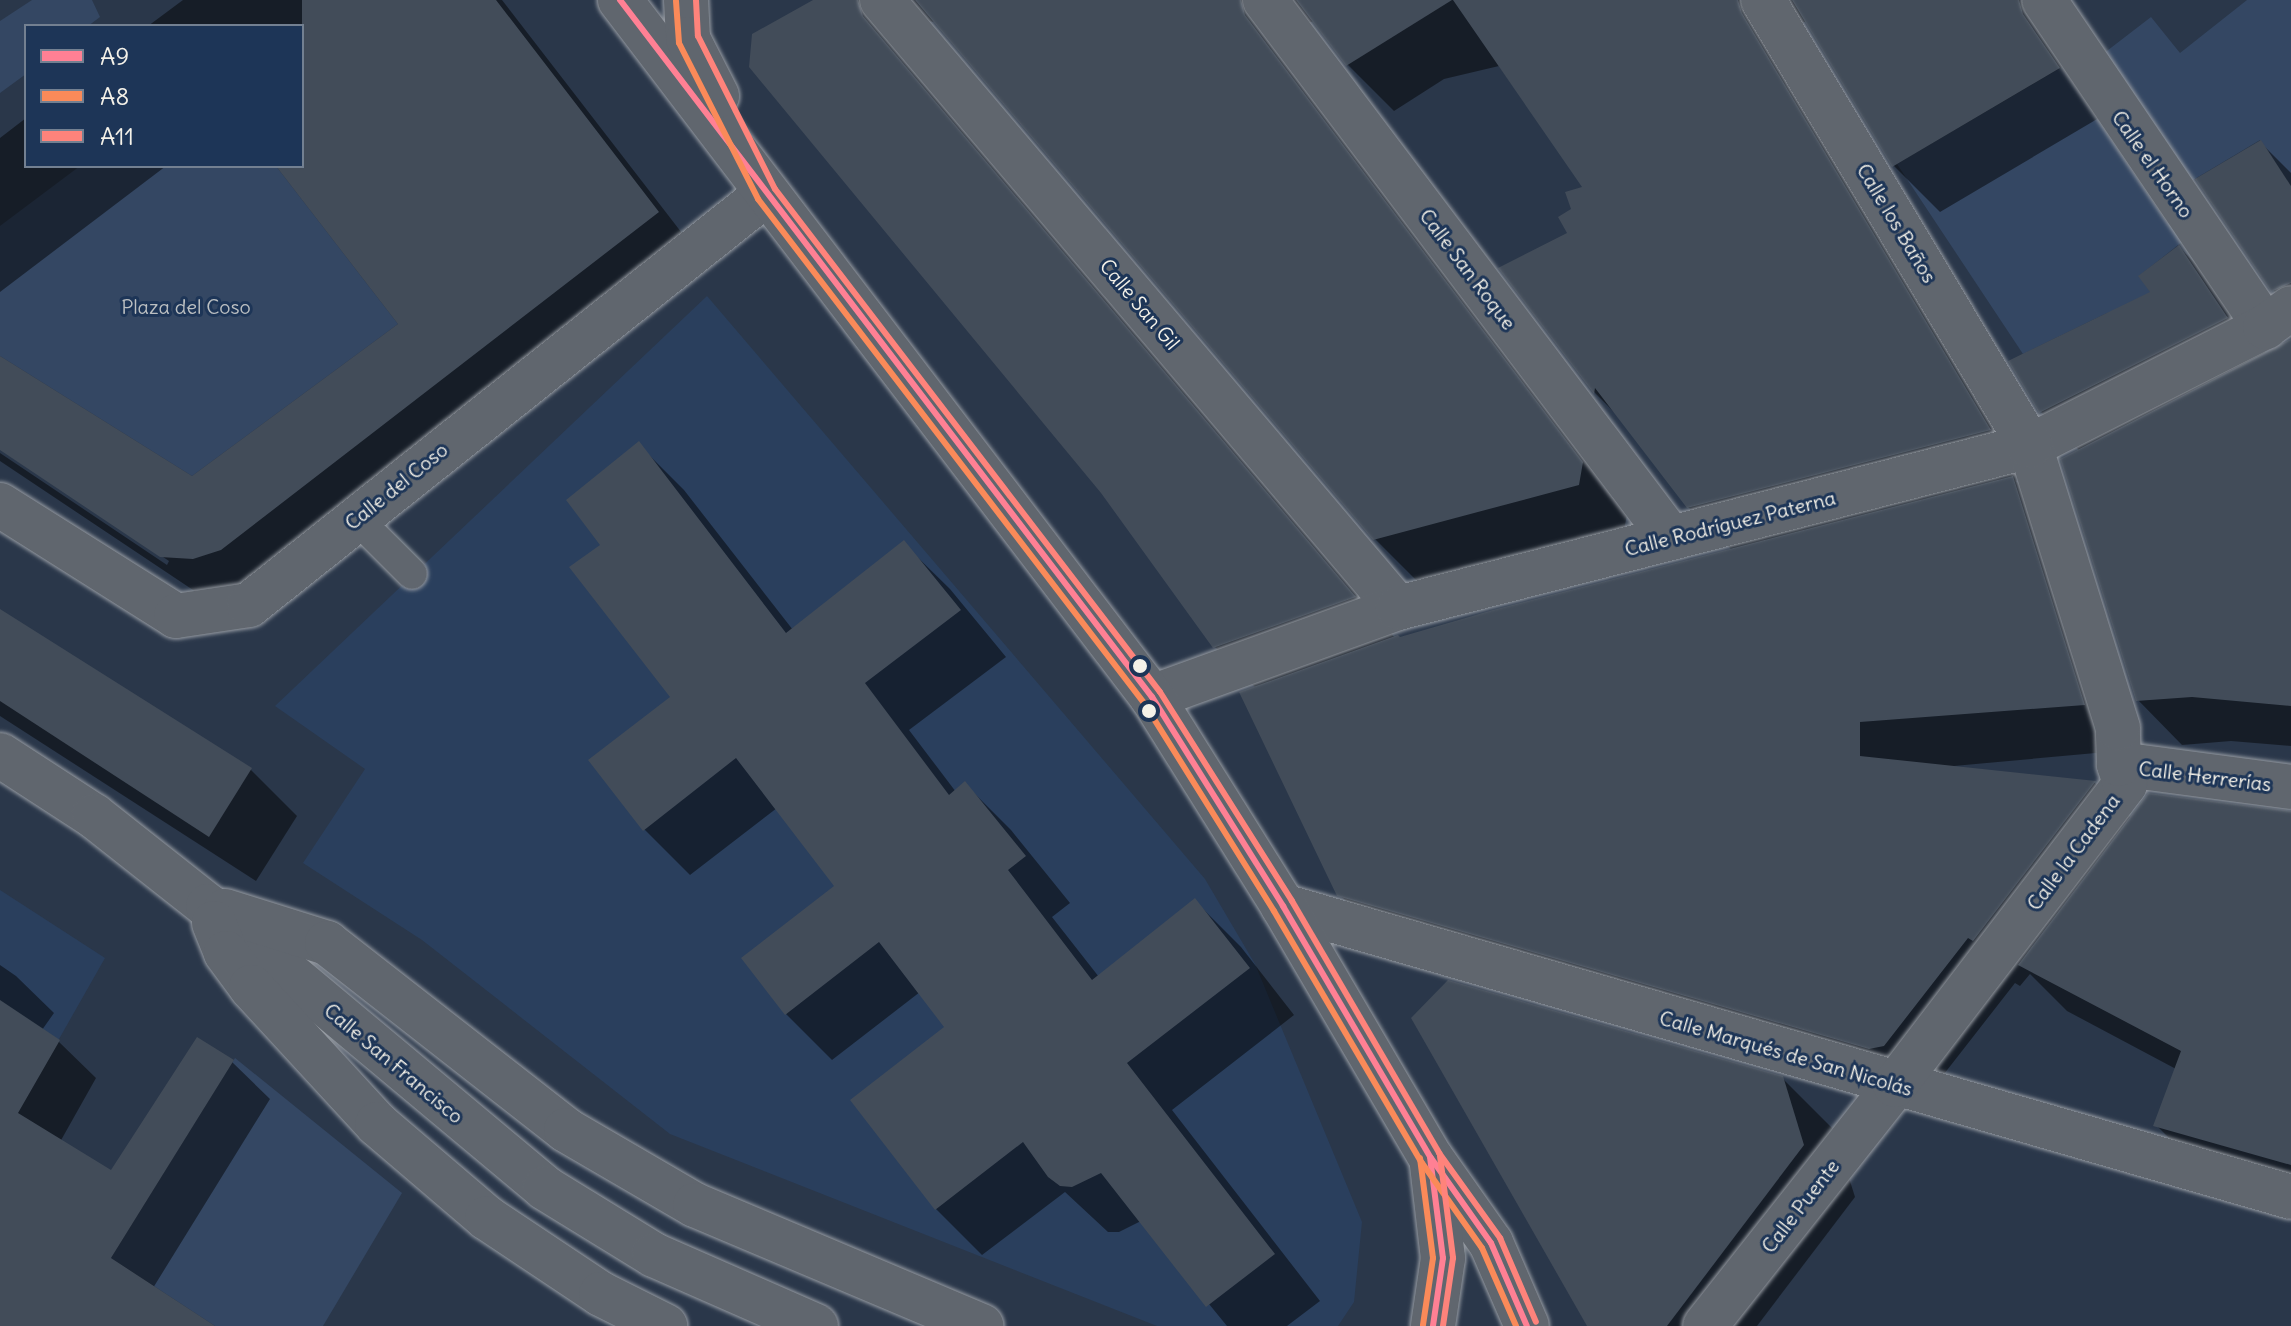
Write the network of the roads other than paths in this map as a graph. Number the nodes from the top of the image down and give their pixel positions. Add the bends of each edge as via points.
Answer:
1 (620, 0) edge
2 (686, 0) edge
3 (882, 0) edge
4 (1265, 0) edge
5 (1763, 0) edge
6 (2044, 0) edge
7 (766, 194) junction
8 (2278, 317) edge
9 (2030, 446) junction
10 (0, 505) edge
11 (356, 518) junction
12 (1671, 538) junction
13 (412, 574) dead end
14 (1398, 608) junction
15 (1152, 697) junction
16 (0, 755) edge
17 (2119, 764) junction
18 (2291, 787) edge
19 (208, 906) junction
20 (1283, 906) junction
21 (1895, 1085) junction
22 (1431, 1158) junction
23 (2291, 1197) edge
24 (665, 1326) edge
25 (816, 1326) edge
26 (981, 1326) edge
27 (1433, 1326) edge
28 (1527, 1326) edge
29 (1705, 1326) edge

1 - 7 street
2 - 7 street via 688,39
3 - 14 street, Calle San Gil
4 - 12 street, Calle San Roque
5 - 9 street, Calle los Baños
6 - 8 street, Calle el Horno
7 - 11 street, Calle del Coso
7 - 15 street
8 - 9 street, Calle Rodríguez Paterna
9 - 12 street, Calle Rodríguez Paterna
9 - 17 street, Calle la Cadena via 2118,728
10 - 11 street, Calle del Coso via 176,616 249,605
11 - 13 lane
12 - 14 street, Calle Rodríguez Paterna
14 - 15 street, Calle Rodríguez Paterna
15 - 20 street
16 - 19 street, Calle San Francisco via 94,816
17 - 18 street, Calle Herrerías
17 - 21 street, Calle la Cadena via 2125,784
19 - 24 street via 226,953 251,987 377,1124 487,1218 601,1294
19 - 25 street, Calle San Francisco via 545,1188 654,1255
19 - 26 street via 327,943 566,1130 695,1205
20 - 21 street, Calle Marqués de San Nicolás
20 - 22 street
21 - 23 street, Calle Marqués de San Nicolás
21 - 29 street, Calle Puente
22 - 27 street via 1443,1258
22 - 28 street via 1491,1243

